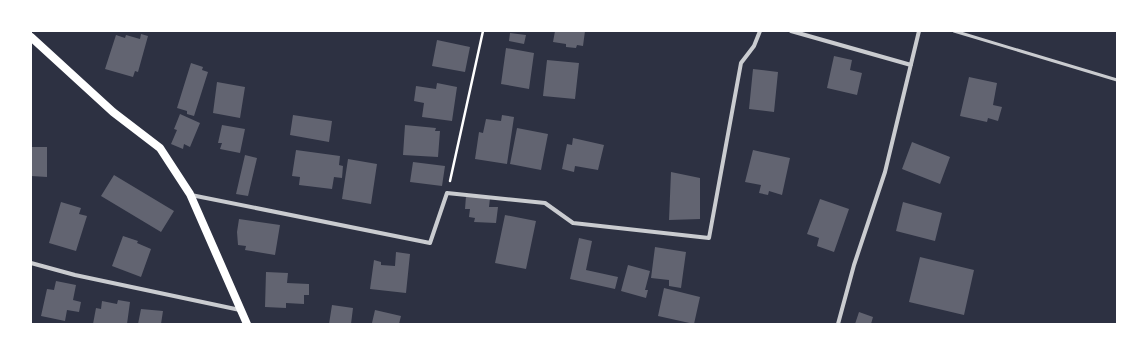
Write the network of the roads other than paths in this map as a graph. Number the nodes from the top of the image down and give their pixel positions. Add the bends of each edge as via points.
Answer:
1 (760, 31) edge
2 (791, 31) edge
3 (919, 31) edge
4 (954, 31) edge
5 (31, 37) edge
6 (911, 65) junction
7 (1117, 80) edge
8 (190, 194) junction
9 (31, 263) edge
10 (241, 310) junction
11 (247, 324) edge
12 (838, 324) edge

1 - 8 street via 754,46 741,63 709,238 573,223 545,203 447,193 430,243
2 - 6 street
3 - 6 street
4 - 7 lane
5 - 8 main road via 114,112 160,148
6 - 12 street via 885,172 854,265
8 - 10 main road
9 - 10 street via 75,275
10 - 11 main road

